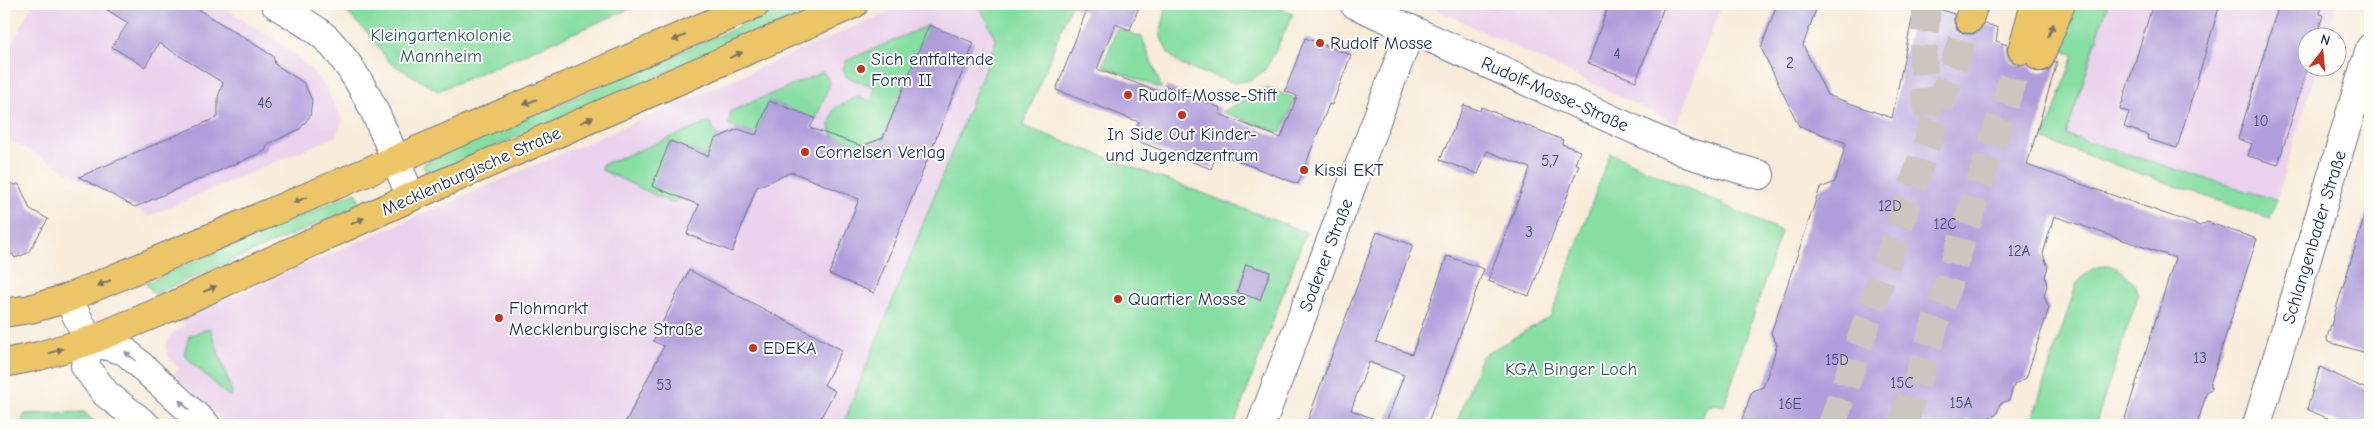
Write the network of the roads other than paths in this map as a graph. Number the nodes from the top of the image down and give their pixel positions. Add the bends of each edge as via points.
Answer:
1 (275, 4) edge
2 (756, 4) edge
3 (854, 4) edge
4 (1354, 4) edge
5 (2035, 4) edge
6 (2061, 4) edge
7 (1411, 30) junction
8 (2370, 48) edge
9 (395, 160) junction
10 (1760, 175) dead end
11 (411, 197) junction
12 (68, 298) junction
13 (4, 313) edge
14 (89, 341) junction
15 (4, 363) edge
16 (146, 425) edge
17 (206, 425) edge
18 (1261, 425) edge
19 (2257, 425) edge

1 - 9 street via 328,40 356,78
2 -> 9 main road
11 -> 3 main road, Mecklenburgische Straße
4 - 7 street, Rudolf-Mosse-Straße
5 -> 6 main road via 2031,53
7 - 10 street, Rudolf-Mosse-Straße via 1689,154
7 - 18 street, Sodener Straße
8 - 19 street, Schlangenbader Straße
9 - 11 street
9 -> 12 main road
14 -> 11 main road, Mecklenburgische Straße
12 - 13 main road
12 - 14 street
15 -> 14 main road, Mecklenburgische Straße
14 - 16 street via 85,366 106,394
17 -> 14 street via 125,351

